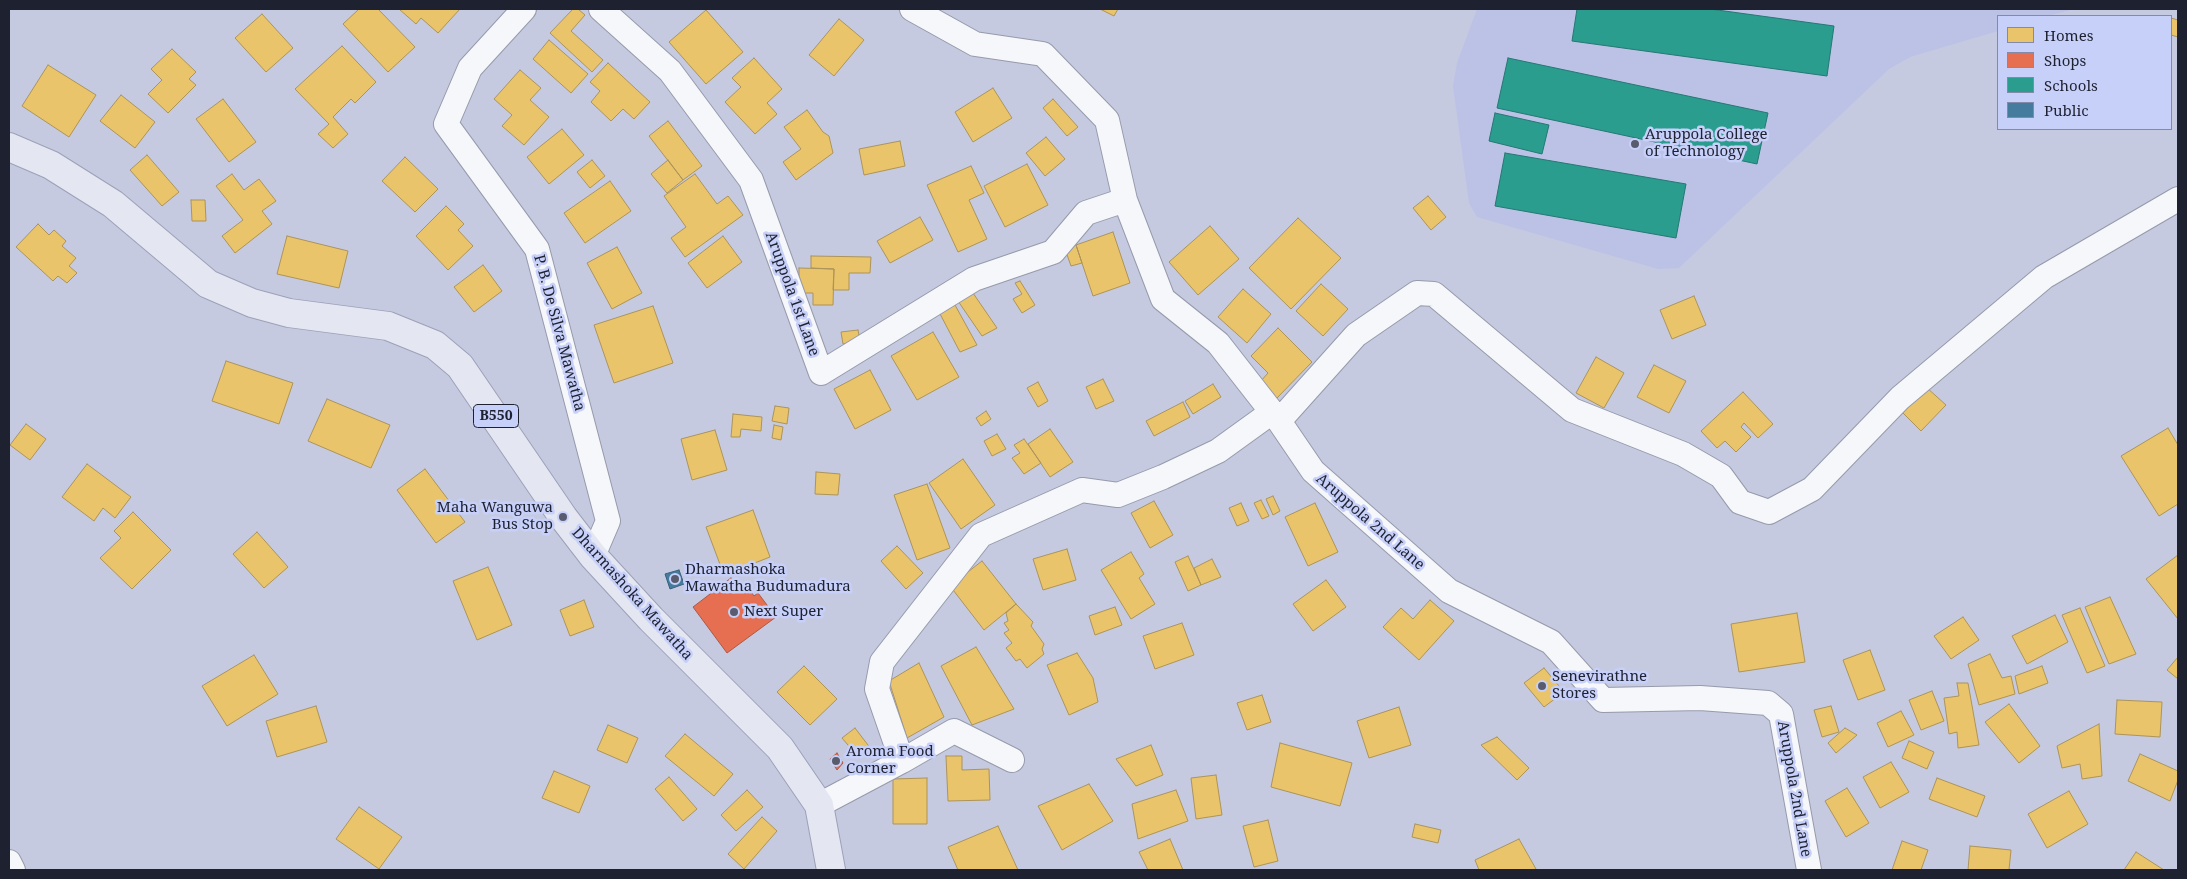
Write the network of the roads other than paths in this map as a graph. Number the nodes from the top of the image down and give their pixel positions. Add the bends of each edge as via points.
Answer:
1 (524, 9) edge
2 (601, 9) edge
3 (912, 9) edge
4 (9, 147) edge
5 (2178, 199) edge
6 (1125, 200) junction
7 (1275, 417) junction
8 (593, 556) junction
9 (1012, 760) dead end
10 (902, 761) junction
11 (819, 805) junction
12 (9, 862) edge
13 (13, 870) edge
14 (831, 870) edge
15 (1809, 870) edge

1 - 8 street, P. B. De Silva Mawatha via 470,68 446,124 537,249 608,521
2 - 6 street, Aruppola 1st Lane via 670,71 751,180 821,373 974,279 1053,252 1086,212
3 - 6 street, Aruppola 2nd Lane via 975,44 1043,54 1107,120
4 - 8 main road, Dharmashoka Mawatha / B550 via 51,165 112,204 208,284 252,303 288,313 388,326 435,346 460,366
5 - 7 street via 2044,277 1900,398 1812,489 1769,512 1740,502 1721,476 1683,454 1572,410 1434,294 1417,293 1356,334
6 - 7 street, Aruppola 2nd Lane via 1163,299 1218,343
7 - 10 street via 1218,451 1163,477 1118,495 1082,490 981,535 882,662 877,689
7 - 15 street, Aruppola 2nd Lane via 1313,471 1449,591 1551,642 1604,700 1700,698 1768,703 1781,714
8 - 11 main road, Dharmashoka Mawatha / B550 via 780,748
9 - 10 street via 954,731
10 - 11 street
11 - 14 main road, Dharmashoka Mawatha / B550
12 - 13 street

